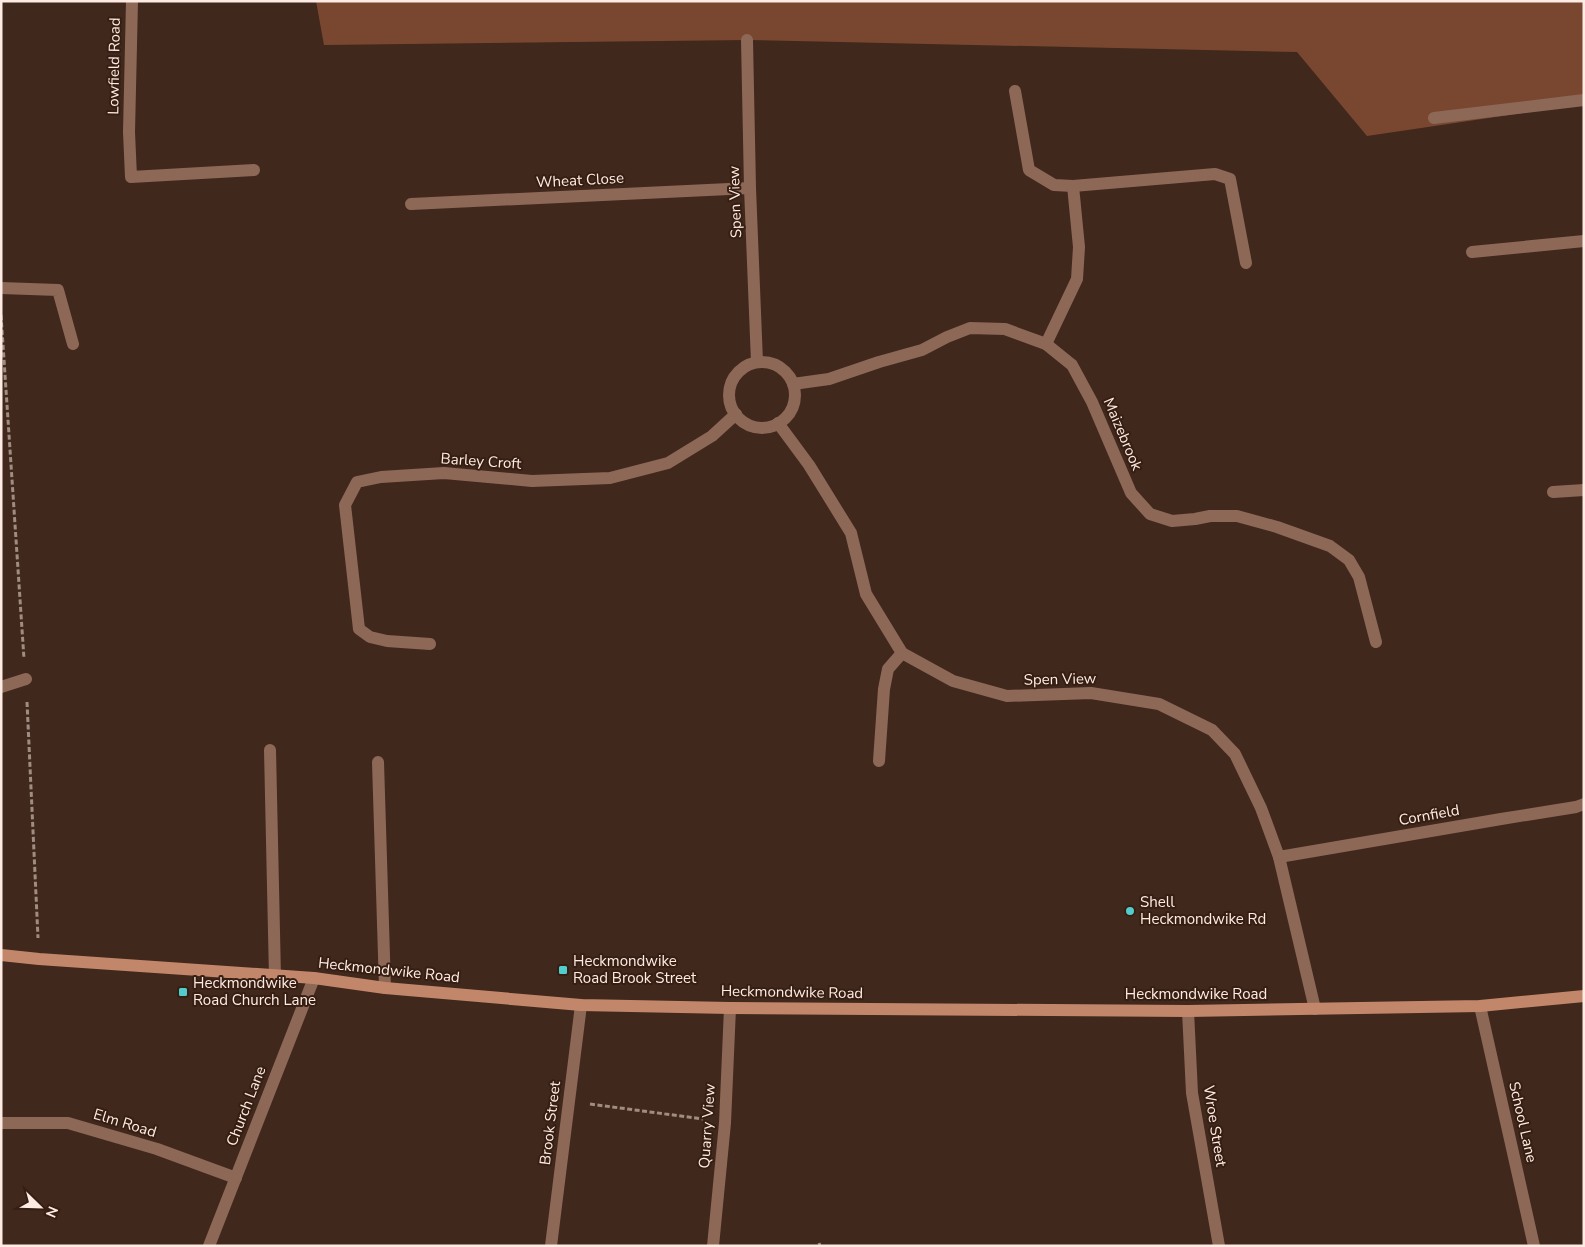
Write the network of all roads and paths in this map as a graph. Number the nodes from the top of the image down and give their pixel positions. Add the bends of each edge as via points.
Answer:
1 (132, 1) edge
2 (747, 40) dead end
3 (1015, 91) dead end
4 (1584, 100) edge
5 (1434, 118) dead end
6 (254, 170) dead end
7 (1073, 186) junction
8 (750, 188) junction
9 (411, 204) dead end
10 (1584, 241) edge
11 (1472, 252) dead end
12 (1246, 264) dead end
13 (1, 288) edge
14 (1, 315) edge
15 (73, 344) dead end
16 (1046, 344) junction
17 (757, 362) junction
18 (793, 384) junction
19 (736, 414) junction
20 (778, 423) junction
21 (1584, 490) edge
22 (1553, 492) dead end
23 (1376, 642) dead end
24 (430, 644) dead end
25 (902, 653) junction
26 (26, 679) junction
27 (1, 687) edge
28 (270, 750) dead end
29 (879, 761) dead end
30 (378, 762) dead end
31 (1584, 804) edge
32 (1279, 857) junction
33 (1, 955) edge
34 (39, 959) junction
35 (275, 976) junction
36 (314, 978) junction
37 (385, 988) junction
38 (1584, 996) edge
39 (581, 1005) junction
40 (1480, 1006) junction
41 (730, 1008) junction
42 (1315, 1009) junction
43 (1188, 1012) junction
44 (570, 1101) junction
45 (1, 1123) edge
46 (725, 1123) junction
47 (236, 1178) junction
48 (209, 1246) edge
49 (551, 1246) edge
50 (713, 1246) edge
51 (1219, 1246) edge
52 (1534, 1246) edge

1 - 6 street, Lowfield Road via 131,177
2 - 8 street, Spen View
3 - 7 street via 1029,170 1054,185
4 - 5 street
7 - 12 street via 1214,174 1230,179
7 - 16 street via 1079,246 1077,279
8 - 9 street, Wheat Close
8 - 17 street, Spen View
10 - 11 street
13 - 15 street via 58,290
14 - 26 path
16 - 18 street, Maizebrook via 1005,330 970,328 922,350 829,379
16 - 23 street, Maizebrook via 1072,365 1092,402 1131,493 1150,514 1172,521 1237,516 1330,546 1349,560 1359,577
17 - 18 street via 779,366
17 - 19 street via 746,365 732,382 730,404
18 - 20 street via 793,406
19 - 20 street via 742,421 760,428
19 - 24 street, Barley Croft via 712,436 668,463 610,478 532,481 444,473 356,482 345,505 359,629 370,637 387,641
20 - 25 street, Spen View via 809,465 851,533 866,594
21 - 22 street
25 - 29 street via 888,669
25 - 32 street, Spen View via 953,681 1007,696 1091,693 1159,704 1212,730 1235,754 1261,808
26 - 27 street
26 - 34 path
28 - 35 street
30 - 37 street
31 - 32 street, Cornfield via 1576,808
32 - 42 street, Spen View
33 - 34 main road, Heckmondwike Road
34 - 35 main road, Heckmondwike Road
35 - 36 main road, Heckmondwike Road
36 - 37 main road, Heckmondwike Road
36 - 47 street, Church Lane
37 - 39 main road, Heckmondwike Road
38 - 40 main road, Heckmondwike Road
39 - 41 main road, Heckmondwike Road
39 - 44 street, Brook Street
40 - 42 main road, Heckmondwike Road
40 - 52 street, School Lane
41 - 43 main road, Heckmondwike Road
41 - 46 street, Quarry View
42 - 43 main road, Heckmondwike Road
43 - 51 street, Wroe Street via 1192,1092
44 - 46 path
44 - 49 street, Brook Street
45 - 47 street, Elm Road via 68,1123 157,1149
46 - 50 street, Quarry View
47 - 48 street, Church Lane

